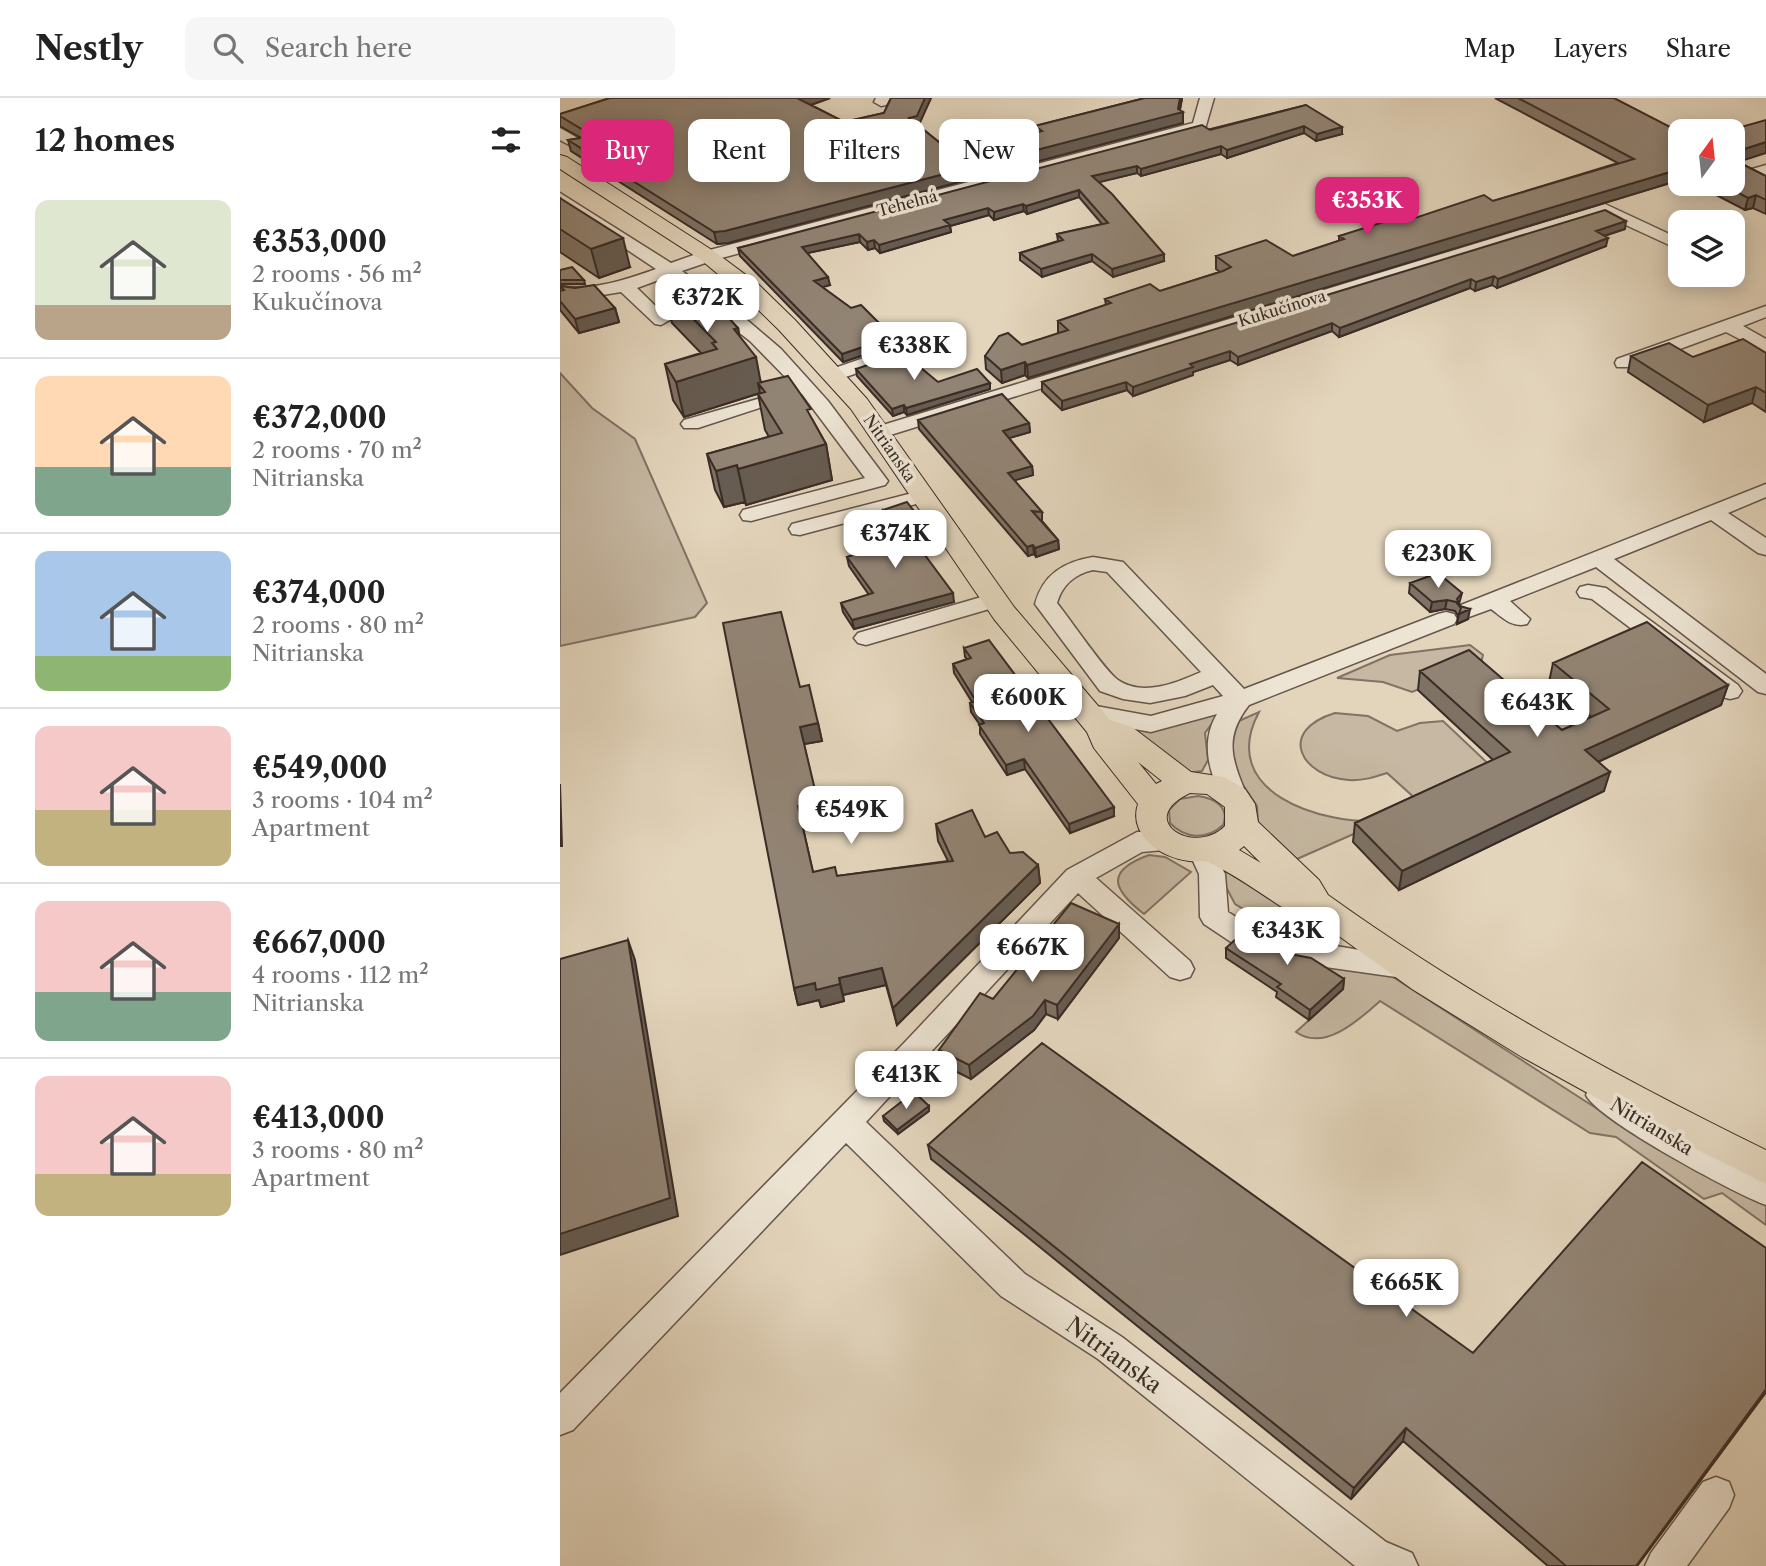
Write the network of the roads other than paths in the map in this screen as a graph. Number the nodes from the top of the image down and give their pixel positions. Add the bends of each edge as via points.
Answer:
1 (1207, 98) edge
2 (560, 133) edge
3 (578, 144) edge
4 (560, 161) edge
5 (1766, 170) edge
6 (1766, 177) edge
7 (560, 198) edge
8 (1668, 239) edge
9 (708, 256) junction
10 (667, 269) junction
11 (625, 286) junction
12 (560, 291) edge
13 (1766, 311) edge
14 (661, 320) dead end
15 (1728, 325) junction
16 (939, 338) dead end
17 (1766, 347) edge
18 (1624, 363) dead end
19 (833, 375) junction
20 (806, 389) junction
21 (691, 424) dead end
22 (880, 432) junction
23 (1766, 490) edge
24 (924, 496) junction
25 (1713, 512) junction
26 (751, 515) dead end
27 (800, 529) dead end
28 (1766, 548) edge
29 (1598, 558) junction
30 (1588, 592) dead end
31 (995, 600) junction
32 (1494, 600) junction
33 (1520, 619) dead end
34 (866, 638) dead end
35 (1217, 674) junction
36 (1766, 686) edge
37 (1730, 691) dead end
38 (1240, 699) junction
39 (1093, 720) junction
40 (1204, 776) junction
41 (1151, 826) junction
42 (1242, 827) junction
43 (1206, 849) junction
44 (1077, 877) junction
45 (1327, 912) junction
46 (1247, 938) edge
47 (1403, 967) junction
48 (1180, 969) dead end
49 (1542, 1054) junction
50 (846, 1123) junction
51 (1766, 1168) edge
52 (1766, 1191) edge
53 (560, 1418) edge
54 (1716, 1496) dead end
55 (1399, 1566) edge
56 (1664, 1566) edge

1 - 9 street, Tehelná via 1200,126
2 - 3 street
4 - 9 main road, Nitrianska
5 - 6 street via 1758,173
7 - 10 street, Nitrianska
8 - 22 street, Kukučínova via 1605,209
9 - 10 street
9 - 19 main road, Nitrianska via 759,298
10 - 11 street
10 - 20 street, Nitrianska via 758,338
11 - 12 street via 578,294
11 - 14 street
13 - 15 street
15 - 17 street
15 - 18 street
16 - 19 street
19 - 22 main road, Nitrianska
20 - 21 street
20 - 26 street, Nitrianska via 878,481
22 - 24 main road, Nitrianska
23 - 25 street
24 - 27 street
24 - 31 main road, Nitrianska
25 - 28 street
25 - 29 street
29 - 32 street
29 - 36 street
30 - 37 street via 1598,593
31 - 34 street
31 - 39 main road, Nitrianska
32 - 33 street
32 - 38 street
35 - 35 street via 1146,698 1122,692 1108,685 1046,604 1048,590 1058,577 1101,561 1115,567
35 - 38 street
38 - 39 street via 1152,724
38 - 40 street via 1221,725
39 - 40 main road, Nitrianska
39 - 41 main road, Nitrianska
40 - 41 main road via 1172,787
40 - 42 main road, Nitrianska via 1234,796 1244,816
41 - 43 main road, Nitrianska via 1176,847
41 - 44 street
42 - 43 main road via 1236,836
42 - 45 main road, Nitrianska
43 - 45 main road, Nitrianska via 1298,901
43 - 46 street via 1214,917
44 - 48 street
44 - 50 street
45 - 47 main road, Nitrianska
45 - 47 street via 1296,952
47 - 49 main road, Nitrianska
49 - 51 main road, Nitrianska
49 - 52 street, Nitrianska via 1648,1128
50 - 53 street
50 - 55 street, Nitrianska via 1013,1285 1110,1348 1374,1557
54 - 56 street

